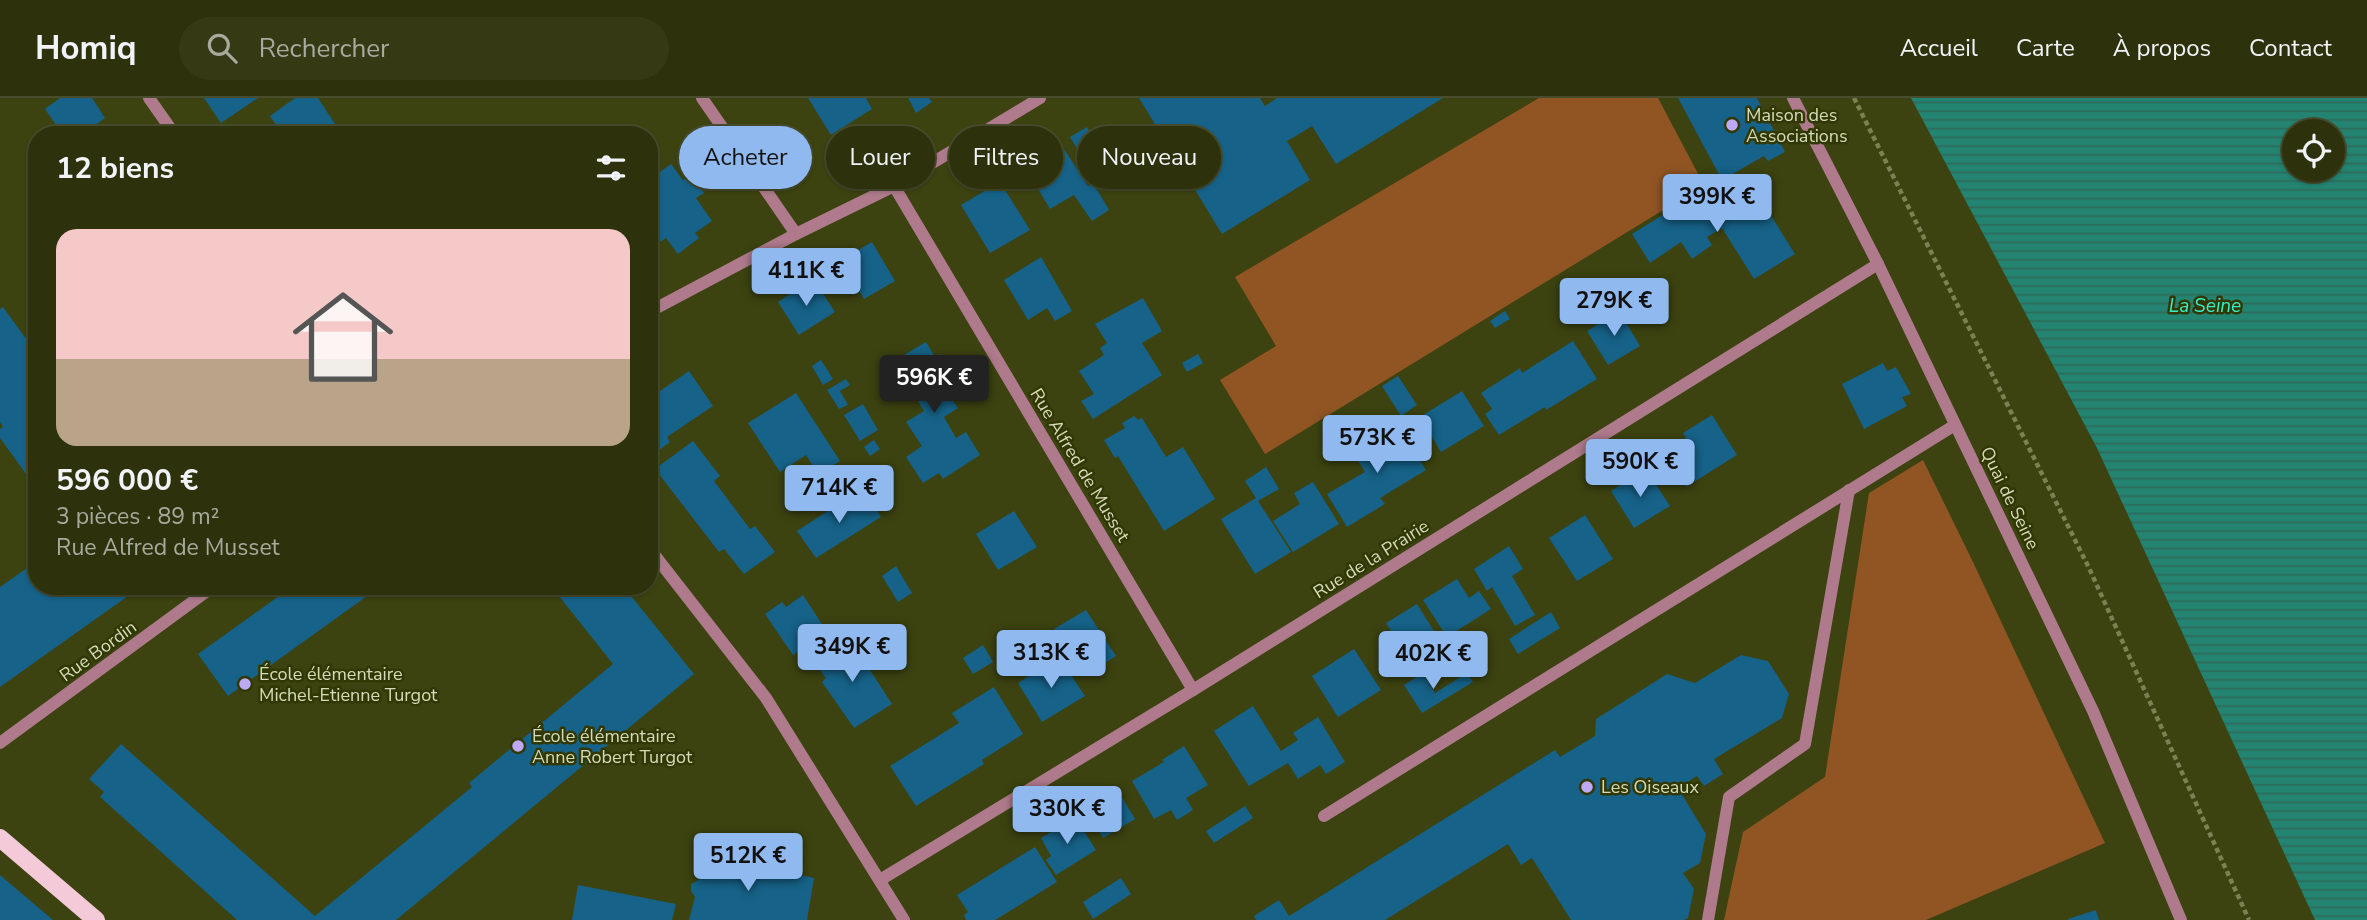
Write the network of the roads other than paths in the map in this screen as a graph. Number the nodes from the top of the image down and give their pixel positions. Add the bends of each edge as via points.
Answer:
1 (149, 98) edge
2 (702, 98) edge
3 (1040, 98) edge
4 (1793, 98) edge
5 (169, 126) edge
6 (935, 161) edge
7 (888, 189) edge
8 (896, 189) edge
9 (796, 234) junction
10 (1878, 264) junction
11 (658, 307) edge
12 (1955, 425) junction
13 (1849, 489) junction
14 (658, 560) edge
15 (202, 595) edge
16 (1193, 690) junction
17 (0, 743) edge
18 (1324, 816) dead end
19 (0, 838) edge
20 (880, 880) junction
21 (96, 920) edge
22 (904, 920) edge
23 (1708, 920) edge
24 (2181, 920) edge

1 - 5 street
2 - 9 street
3 - 6 street
4 - 10 street, Quai de Seine
7 - 9 street
8 - 16 street, Rue Alfred de Musset
9 - 11 street
10 - 12 street, Quai de Seine
10 - 16 street, Rue de la Prairie
12 - 13 street
12 - 24 street, Quai de Seine via 2093,711
13 - 18 street
13 - 23 street via 1805,744 1729,797
14 - 20 street via 766,698
15 - 17 street, Rue Bordin
16 - 20 street, Rue de la Prairie
19 - 21 main road
20 - 22 street

